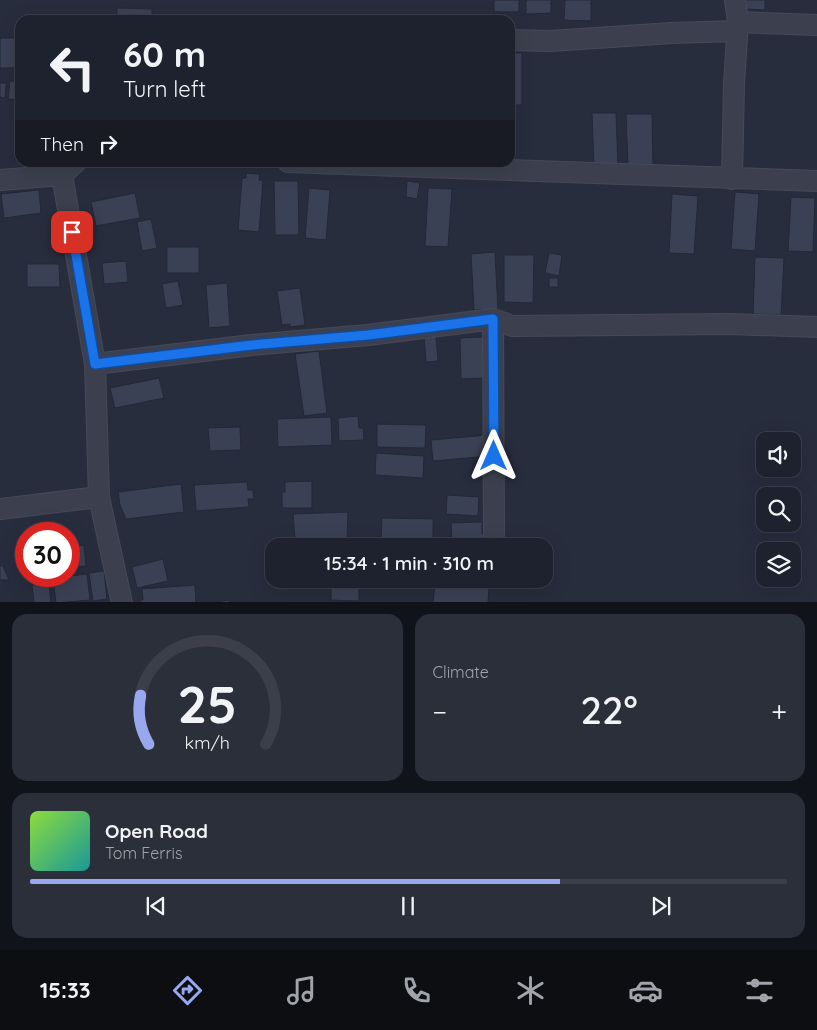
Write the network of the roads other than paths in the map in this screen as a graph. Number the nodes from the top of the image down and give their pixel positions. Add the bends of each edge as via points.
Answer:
1 (735, 0) edge
2 (817, 25) edge
3 (737, 27) junction
4 (515, 40) edge
5 (67, 167) edge
6 (419, 167) edge
7 (732, 179) junction
8 (0, 180) edge
9 (817, 181) edge
10 (493, 319) junction
11 (817, 327) edge
12 (95, 364) junction
13 (99, 496) junction
14 (0, 508) edge
15 (494, 534) dead end
16 (122, 602) edge

1 - 3 street
2 - 3 street
3 - 4 street via 550,41
3 - 7 street
5 - 8 street
5 - 12 street
6 - 7 street
7 - 9 street
10 - 11 street via 512,326 730,324
10 - 12 street
10 - 15 street
12 - 13 street
13 - 14 street
13 - 16 street

